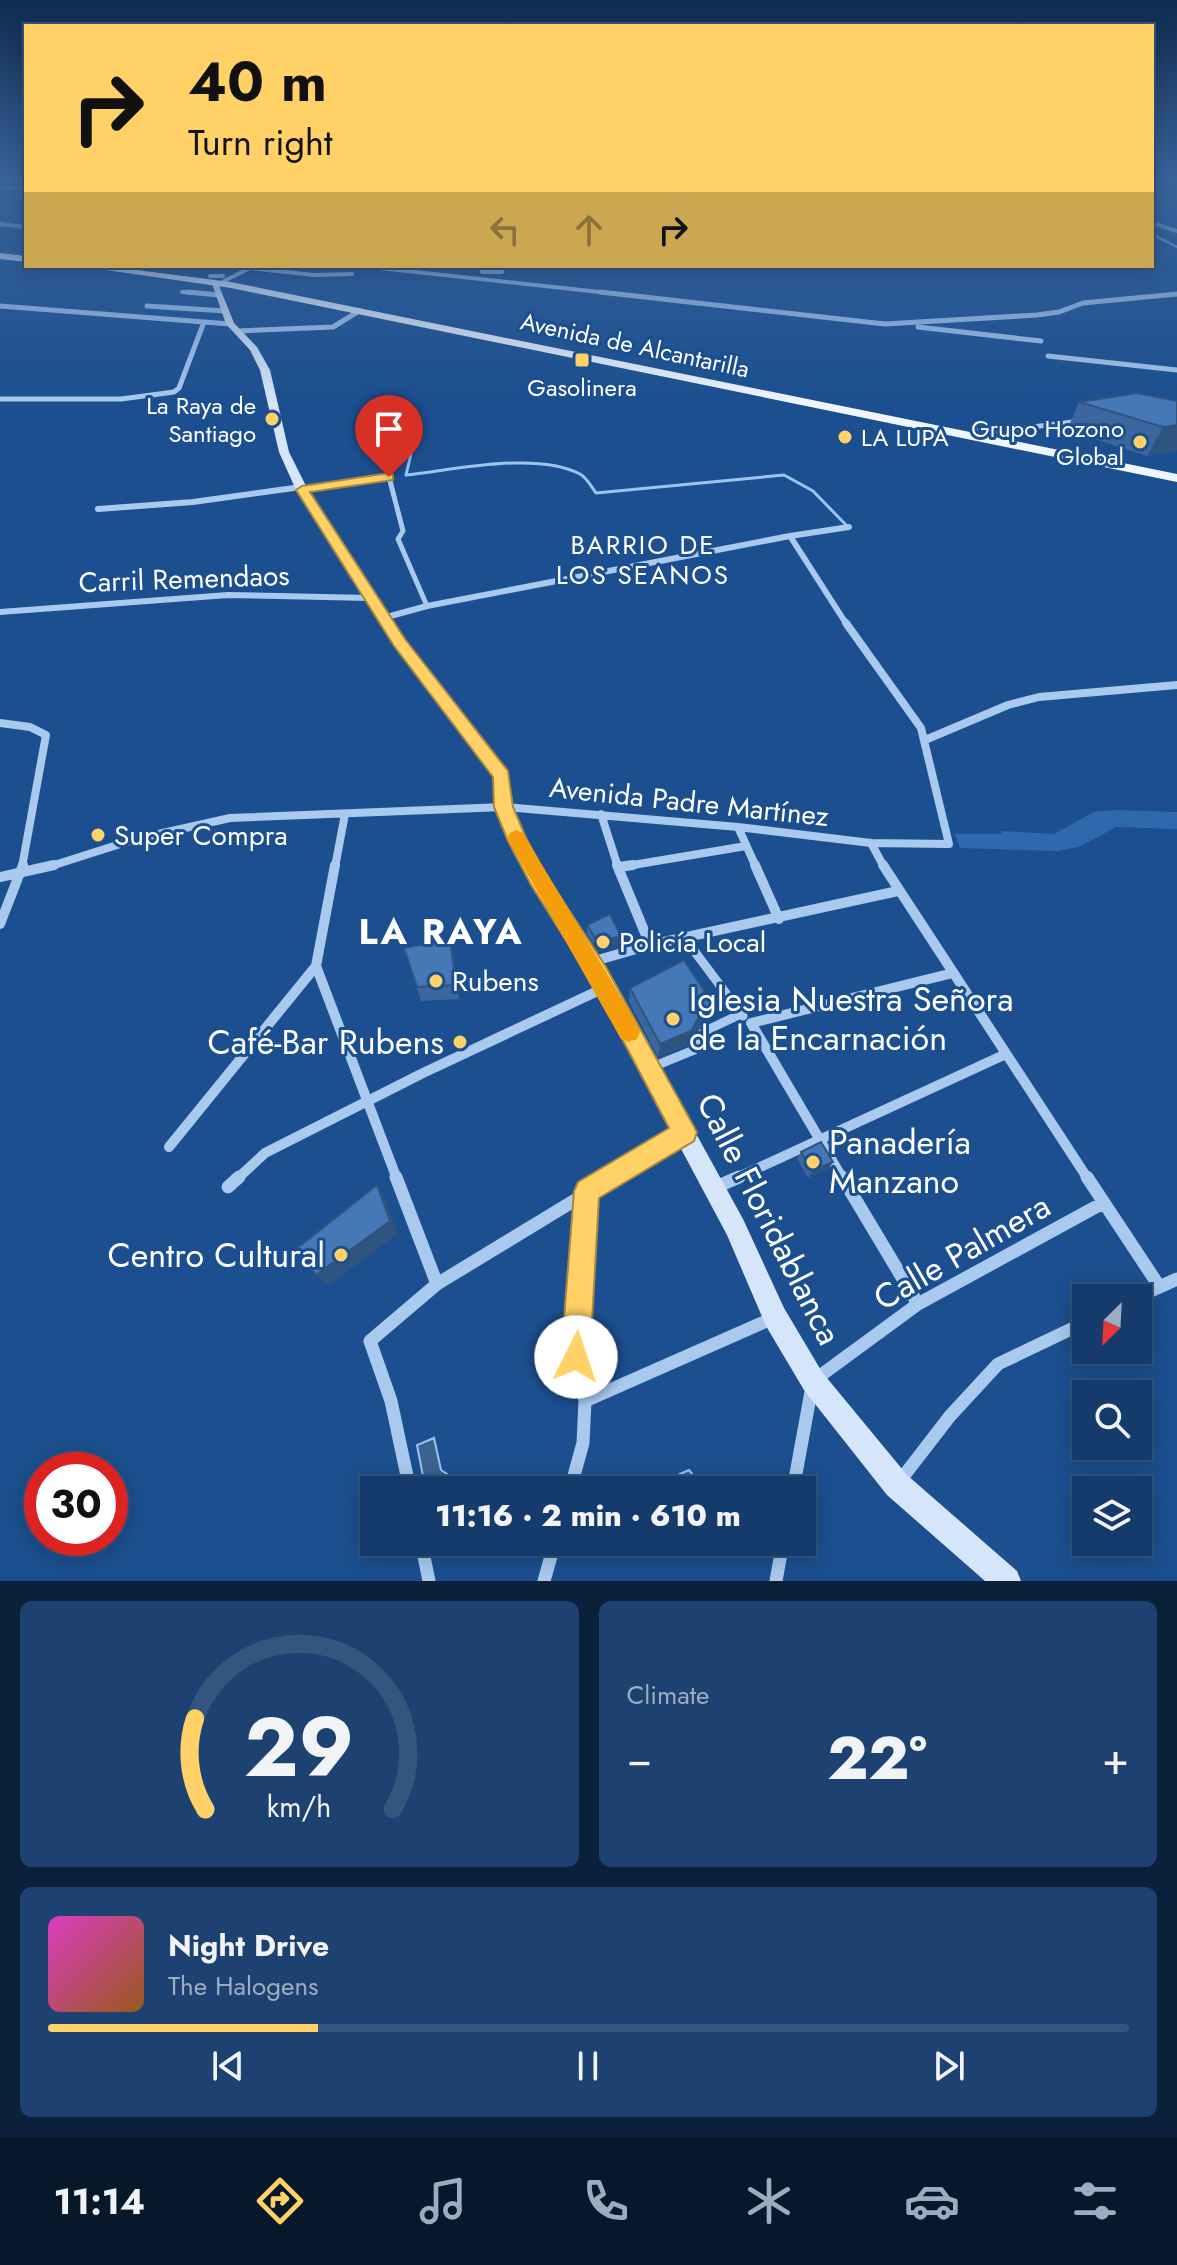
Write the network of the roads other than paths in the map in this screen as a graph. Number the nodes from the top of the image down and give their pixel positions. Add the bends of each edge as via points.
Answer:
1 (0, 256) edge
2 (24, 259) edge
3 (99, 268) edge
4 (248, 268) edge
5 (260, 268) edge
6 (379, 268) edge
7 (352, 274) dead end
8 (220, 276) edge
9 (182, 292) dead end
10 (1177, 294) edge
11 (219, 295) junction
12 (0, 306) edge
13 (147, 306) dead end
14 (225, 311) junction
15 (359, 311) junction
16 (204, 322) junction
17 (911, 324) junction
18 (234, 328) junction
19 (1041, 341) dead end
20 (1048, 356) dead end
21 (1177, 370) edge
22 (0, 399) edge
23 (1086, 420) edge
24 (975, 437) junction
25 (389, 477) joint
26 (1177, 478) edge
27 (302, 488) junction
28 (98, 509) dead end
29 (849, 527) dead end
30 (790, 536) junction
31 (370, 598) junction
32 (427, 606) junction
33 (0, 612) edge
34 (383, 618) junction
35 (1177, 685) edge
36 (0, 723) edge
37 (925, 740) junction
38 (504, 807) junction
39 (345, 814) junction
40 (601, 814) junction
41 (738, 827) junction
42 (871, 843) junction
43 (746, 846) junction
44 (619, 867) junction
45 (21, 873) junction
46 (0, 877) edge
47 (898, 891) junction
48 (779, 919) junction
49 (0, 924) edge
50 (686, 940) junction
51 (650, 945) junction
52 (591, 962) junction
53 (316, 966) junction
54 (953, 973) junction
55 (605, 988) junction
56 (746, 1019) junction
57 (1006, 1054) junction
58 (649, 1068) junction
59 (367, 1102) junction
60 (685, 1132) junction
61 (820, 1138) junction
62 (169, 1147) dead end
63 (228, 1187) dead end
64 (713, 1188) junction
65 (587, 1191) junction
66 (1103, 1203) junction
67 (1177, 1279) edge
68 (437, 1284) junction
69 (1159, 1286) junction
70 (1152, 1290) edge
71 (918, 1304) junction
72 (775, 1317) junction
73 (1072, 1329) edge
74 (813, 1381) junction
75 (585, 1401) junction
76 (407, 1476) edge
77 (574, 1476) edge
78 (796, 1476) edge
79 (897, 1485) junction
80 (424, 1556) edge
81 (551, 1556) edge
82 (780, 1556) edge
83 (429, 1581) edge
84 (544, 1581) edge
85 (776, 1581) edge
86 (1007, 1581) edge

1 - 2 main road
3 - 8 main road, Avenida de Alcantarilla via 188,279
4 - 8 street
5 - 7 street
6 - 17 street
8 - 11 main road, Calle Floridablanca
8 - 15 main road, Avenida de Alcantarilla
9 - 11 street
10 - 17 street via 1083,303 1037,315
11 - 14 main road, Calle Floridablanca
12 - 16 street
13 - 14 street
14 - 18 main road, Calle Floridablanca
15 - 18 street via 333,327
15 - 24 main road, Avenida de Alcantarilla
16 - 18 street
16 - 22 street via 174,392 121,399
17 - 19 street
18 - 27 main road, Calle Floridablanca via 265,370 284,452
20 - 21 street
23 - 24 street via 978,429
24 - 26 main road, Avenida de Alcantarilla
25 - 27 street
25 - 32 street via 403,531 398,539
27 - 28 street
27 - 31 main road, Calle Floridablanca
29 - 30 street
30 - 32 street
30 - 37 street
31 - 33 street, Carril Remendaos via 228,595
31 - 34 main road, Calle Floridablanca
32 - 34 street
34 - 38 main road, Calle Floridablanca via 502,776
35 - 37 street via 1039,697
36 - 45 street via 46,735
37 - 42 street, Avenida Padre Martínez via 949,844
38 - 39 street, Avenida Padre Martínez
38 - 40 street, Avenida Padre Martínez
38 - 52 main road, Calle Floridablanca via 538,879
39 - 45 street, Avenida Padre Martínez via 230,818
39 - 53 street
40 - 41 street, Avenida Padre Martínez
40 - 44 street
41 - 42 street, Avenida Padre Martínez
41 - 43 street
42 - 47 street
43 - 44 street
43 - 48 street
44 - 51 street
45 - 46 street, Avenida Padre Martínez
45 - 49 street
47 - 48 street
47 - 54 street
48 - 50 street
50 - 51 street
50 - 56 street
51 - 52 street
52 - 55 main road, Calle Floridablanca
53 - 59 street
53 - 62 street
54 - 56 street
54 - 57 street
55 - 58 main road, Calle Floridablanca
55 - 59 street
56 - 58 street via 703,1032 694,1050
56 - 61 street
57 - 61 street
57 - 66 street
58 - 60 main road, Calle Floridablanca
59 - 63 street via 265,1153
59 - 68 street
60 - 64 main road, Calle Floridablanca
60 - 65 street
61 - 64 street
61 - 71 street
64 - 72 main road, Calle Floridablanca
65 - 68 street
65 - 75 street via 576,1357
66 - 69 street
66 - 71 street, Calle Palmera
67 - 69 street
68 - 76 street via 370,1341 391,1401
69 - 70 street
71 - 74 street, Calle Palmera
72 - 74 main road, Calle Floridablanca
72 - 75 street
73 - 79 street via 998,1364
74 - 78 street
74 - 79 main road, Calle Floridablanca
75 - 77 street via 583,1443
79 - 86 main road, Calle Floridablanca
80 - 83 street
81 - 84 street
82 - 85 street

